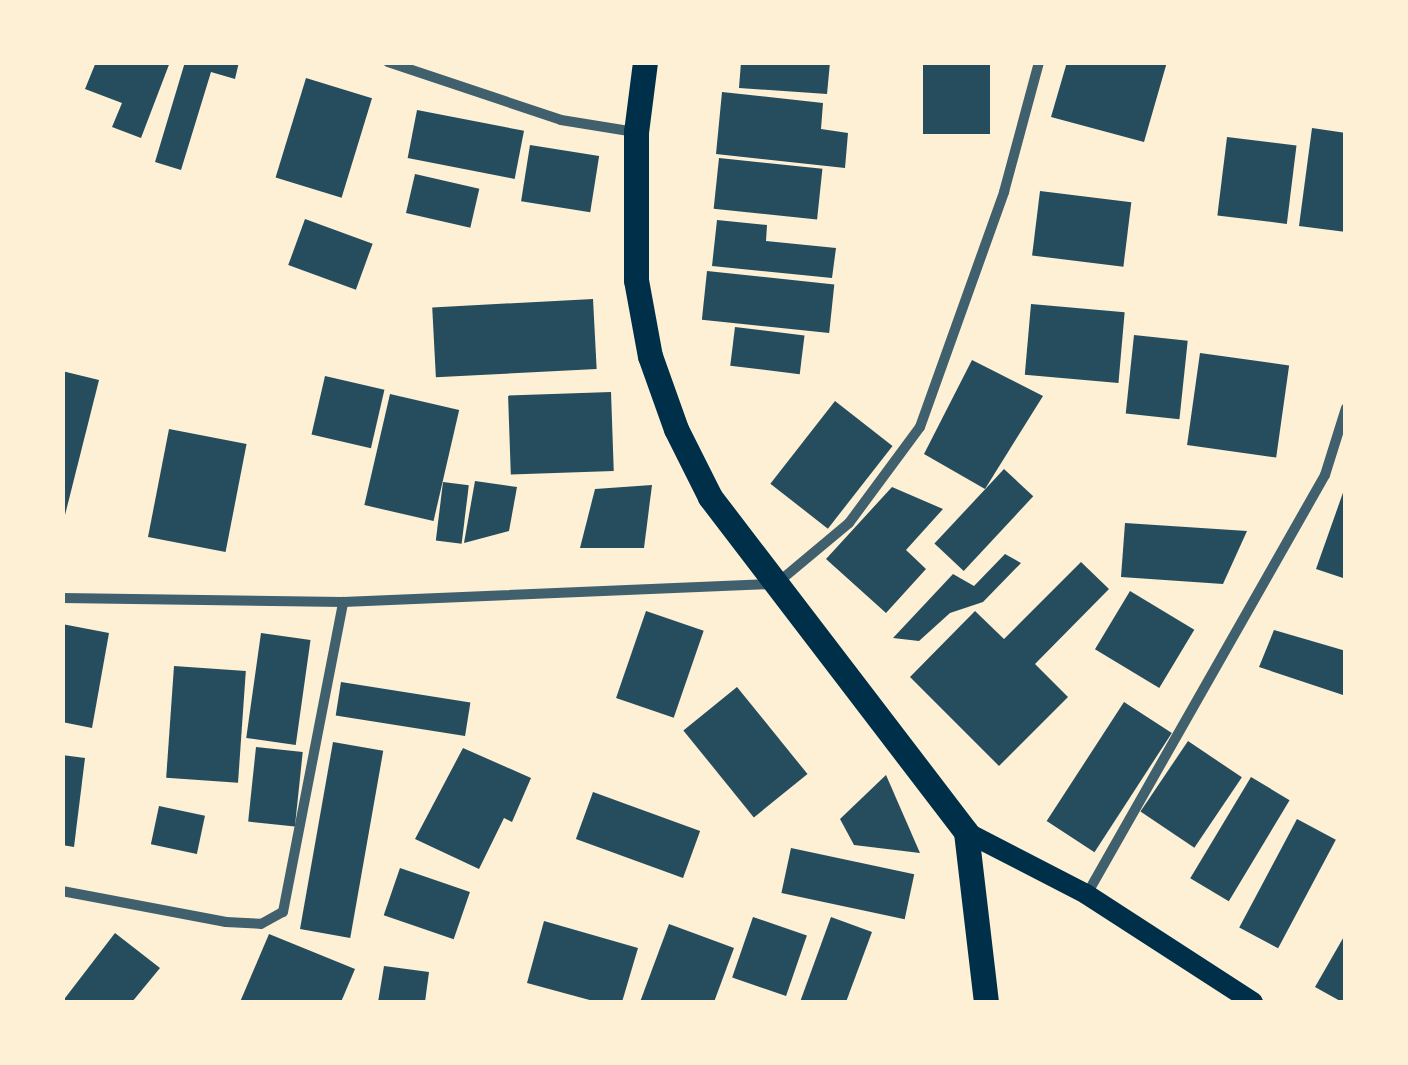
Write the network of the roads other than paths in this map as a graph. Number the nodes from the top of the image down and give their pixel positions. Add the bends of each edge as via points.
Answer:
1 (388, 62) edge
2 (645, 62) edge
3 (1039, 62) edge
4 (636, 132) junction
5 (1346, 408) edge
6 (776, 584) junction
7 (62, 598) edge
8 (343, 602) junction
9 (966, 832) junction
10 (62, 890) edge
11 (1086, 894) junction
12 (986, 1002) edge
13 (1254, 1002) edge

1 - 4 street via 561,120
2 - 4 main road
3 - 6 street via 1004,192 920,427 849,523
4 - 6 main road via 636,280 650,356 710,497
5 - 11 street via 1325,475
6 - 8 street
6 - 9 main road via 830,646
7 - 8 street
8 - 10 street via 283,912 261,924 226,922
9 - 11 main road
9 - 12 main road
11 - 13 main road

